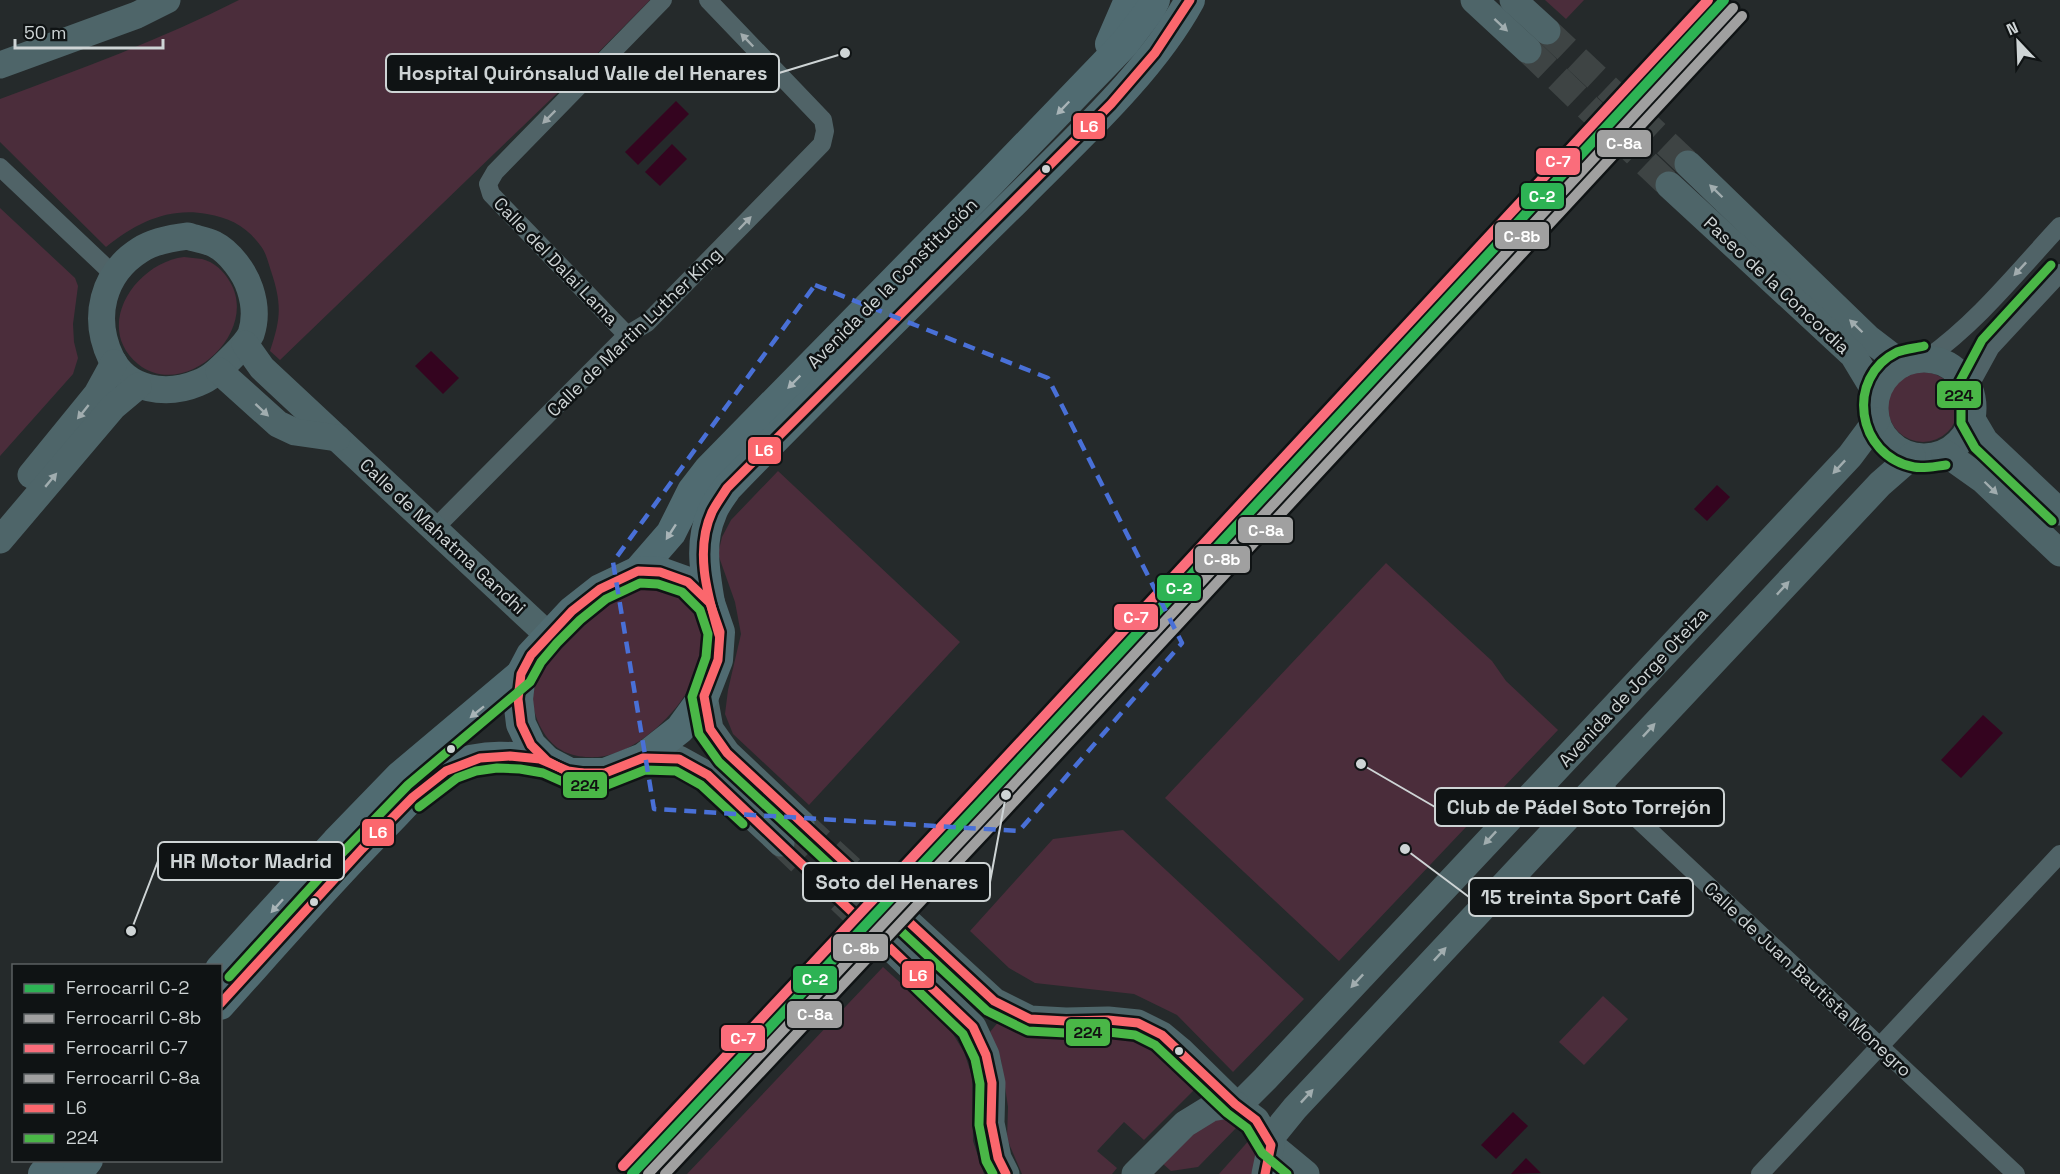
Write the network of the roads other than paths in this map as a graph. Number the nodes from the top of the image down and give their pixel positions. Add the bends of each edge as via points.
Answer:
1 (167, 0) edge
2 (663, 0) edge
3 (708, 0) edge
4 (1129, 0) edge
5 (1155, 0) edge
6 (1190, 0) edge
7 (1474, 0) edge
8 (1514, 0) edge
9 (1547, 31) tunnel mouth
10 (1528, 50) tunnel mouth
11 (0, 65) edge
12 (1091, 77) junction
13 (1688, 164) tunnel mouth
14 (0, 166) edge
15 (1669, 184) tunnel mouth
16 (2060, 226) edge
17 (2060, 273) edge
18 (113, 274) junction
19 (627, 335) junction
20 (245, 344) junction
21 (1914, 361) junction
22 (114, 363) junction
23 (219, 371) junction
24 (138, 386) junction
25 (1969, 387) junction
26 (1876, 393) junction
27 (1972, 419) junction
28 (1876, 422) junction
29 (337, 438) junction
30 (1945, 453) junction
31 (1912, 456) junction
32 (2028, 483) junction
33 (2060, 492) edge
34 (2060, 512) edge
35 (0, 513) edge
36 (435, 528) junction
37 (0, 540) edge
38 (2060, 553) edge
39 (638, 571) junction
40 (710, 603) junction
41 (548, 635) junction
42 (521, 674) junction
43 (704, 696) junction
44 (1585, 738) junction
45 (643, 758) junction
46 (547, 761) junction
47 (1559, 766) junction
48 (1599, 784) junction
49 (801, 823) tunnel mouth
50 (781, 843) tunnel mouth
51 (2060, 854) edge
52 (909, 923) tunnel mouth
53 (887, 944) tunnel mouth
54 (222, 967) edge
55 (222, 1003) edge
56 (1880, 1045) junction
57 (1236, 1105) junction
58 (1270, 1142) junction
59 (54, 1162) edge
60 (87, 1162) edge
61 (43, 1174) edge
62 (77, 1174) edge
63 (1006, 1174) edge
64 (1135, 1174) edge
65 (1265, 1174) edge
66 (1306, 1174) edge
67 (1760, 1174) edge
68 (2016, 1174) edge

1 - 11 street
2 -> 19 street, Calle del Dalai Lama via 495,172 488,184 491,194
19 -> 3 street, Calle de Martin Luther King via 647,323 822,144 823,120
4 - 12 main road
5 - 12 main road, Avenida de la Constitución via 1125,43
6 - 40 main road, Avenida de la Constitución via 1142,68 1078,137 727,488 712,512 704,539 703,563
7 -> 10 street
8 - 9 street
12 -> 39 main road, Avenida de la Constitución via 709,469 692,491 671,533
21 -> 13 street, Paseo de la Concordia via 1868,338
14 - 18 street
15 - 26 street, Paseo de la Concordia via 1853,355
16 -> 21 street via 1947,344
17 - 25 street via 1991,347
18 - 20 street via 140,250 166,239 188,236 215,245 246,277 253,298 255,315
18 - 22 street via 101,322 106,348
19 - 36 street, Calle de Martin Luther King
20 - 23 street
20 - 29 street, Calle de Mahatma Gandhi via 262,368
21 - 25 street via 1944,362 1959,372
21 - 26 street via 1886,376
22 - 24 street
22 -> 35 street via 98,394
23 - 24 street via 178,389
23 -> 29 street via 278,424 295,432
37 -> 24 street via 112,407
25 - 27 street
26 - 28 street
27 - 30 street via 1966,433
27 - 32 street via 1985,441
28 - 31 street via 1889,444
28 -> 44 street, Avenida de Jorge Oteiza via 1850,456
29 - 36 street, Calle de Mahatma Gandhi
30 - 31 street
30 -> 38 street via 1983,480
48 -> 31 street via 1880,484
32 - 33 street
32 - 34 street
36 - 41 street, Calle de Mahatma Gandhi
39 - 40 main road via 660,572 688,582
39 - 41 main road via 600,589
40 - 43 main road via 720,632 718,660
41 - 42 main road
42 - 46 main road via 521,724 531,745
42 -> 54 main road via 400,776
43 - 45 main road via 680,729
43 - 49 street via 710,729 727,753
44 - 47 street, Avenida de Jorge Oteiza
44 - 48 street via 1599,752
45 - 46 main road via 605,773 570,773
45 - 50 street via 679,759 708,776
46 - 55 main road via 497,756 473,759 451,767 427,784 312,901
47 - 48 street via 1563,776 1580,792
47 -> 57 street, Avenida de Jorge Oteiza
48 - 56 street, Calle de Juan Bautista Monegro
58 -> 48 street via 1304,1100
51 - 56 street
52 - 57 street via 994,1001 1030,1018 1138,1023 1180,1050
53 - 63 street via 973,1027 986,1055 992,1083 992,1123 998,1158
56 - 67 street
56 - 68 street, Calle de Juan Bautista Monegro
57 - 58 street via 1256,1120
57 - 64 street via 1211,1108 1185,1124
58 - 65 street
58 - 66 street
59 - 61 main road
60 - 62 main road

